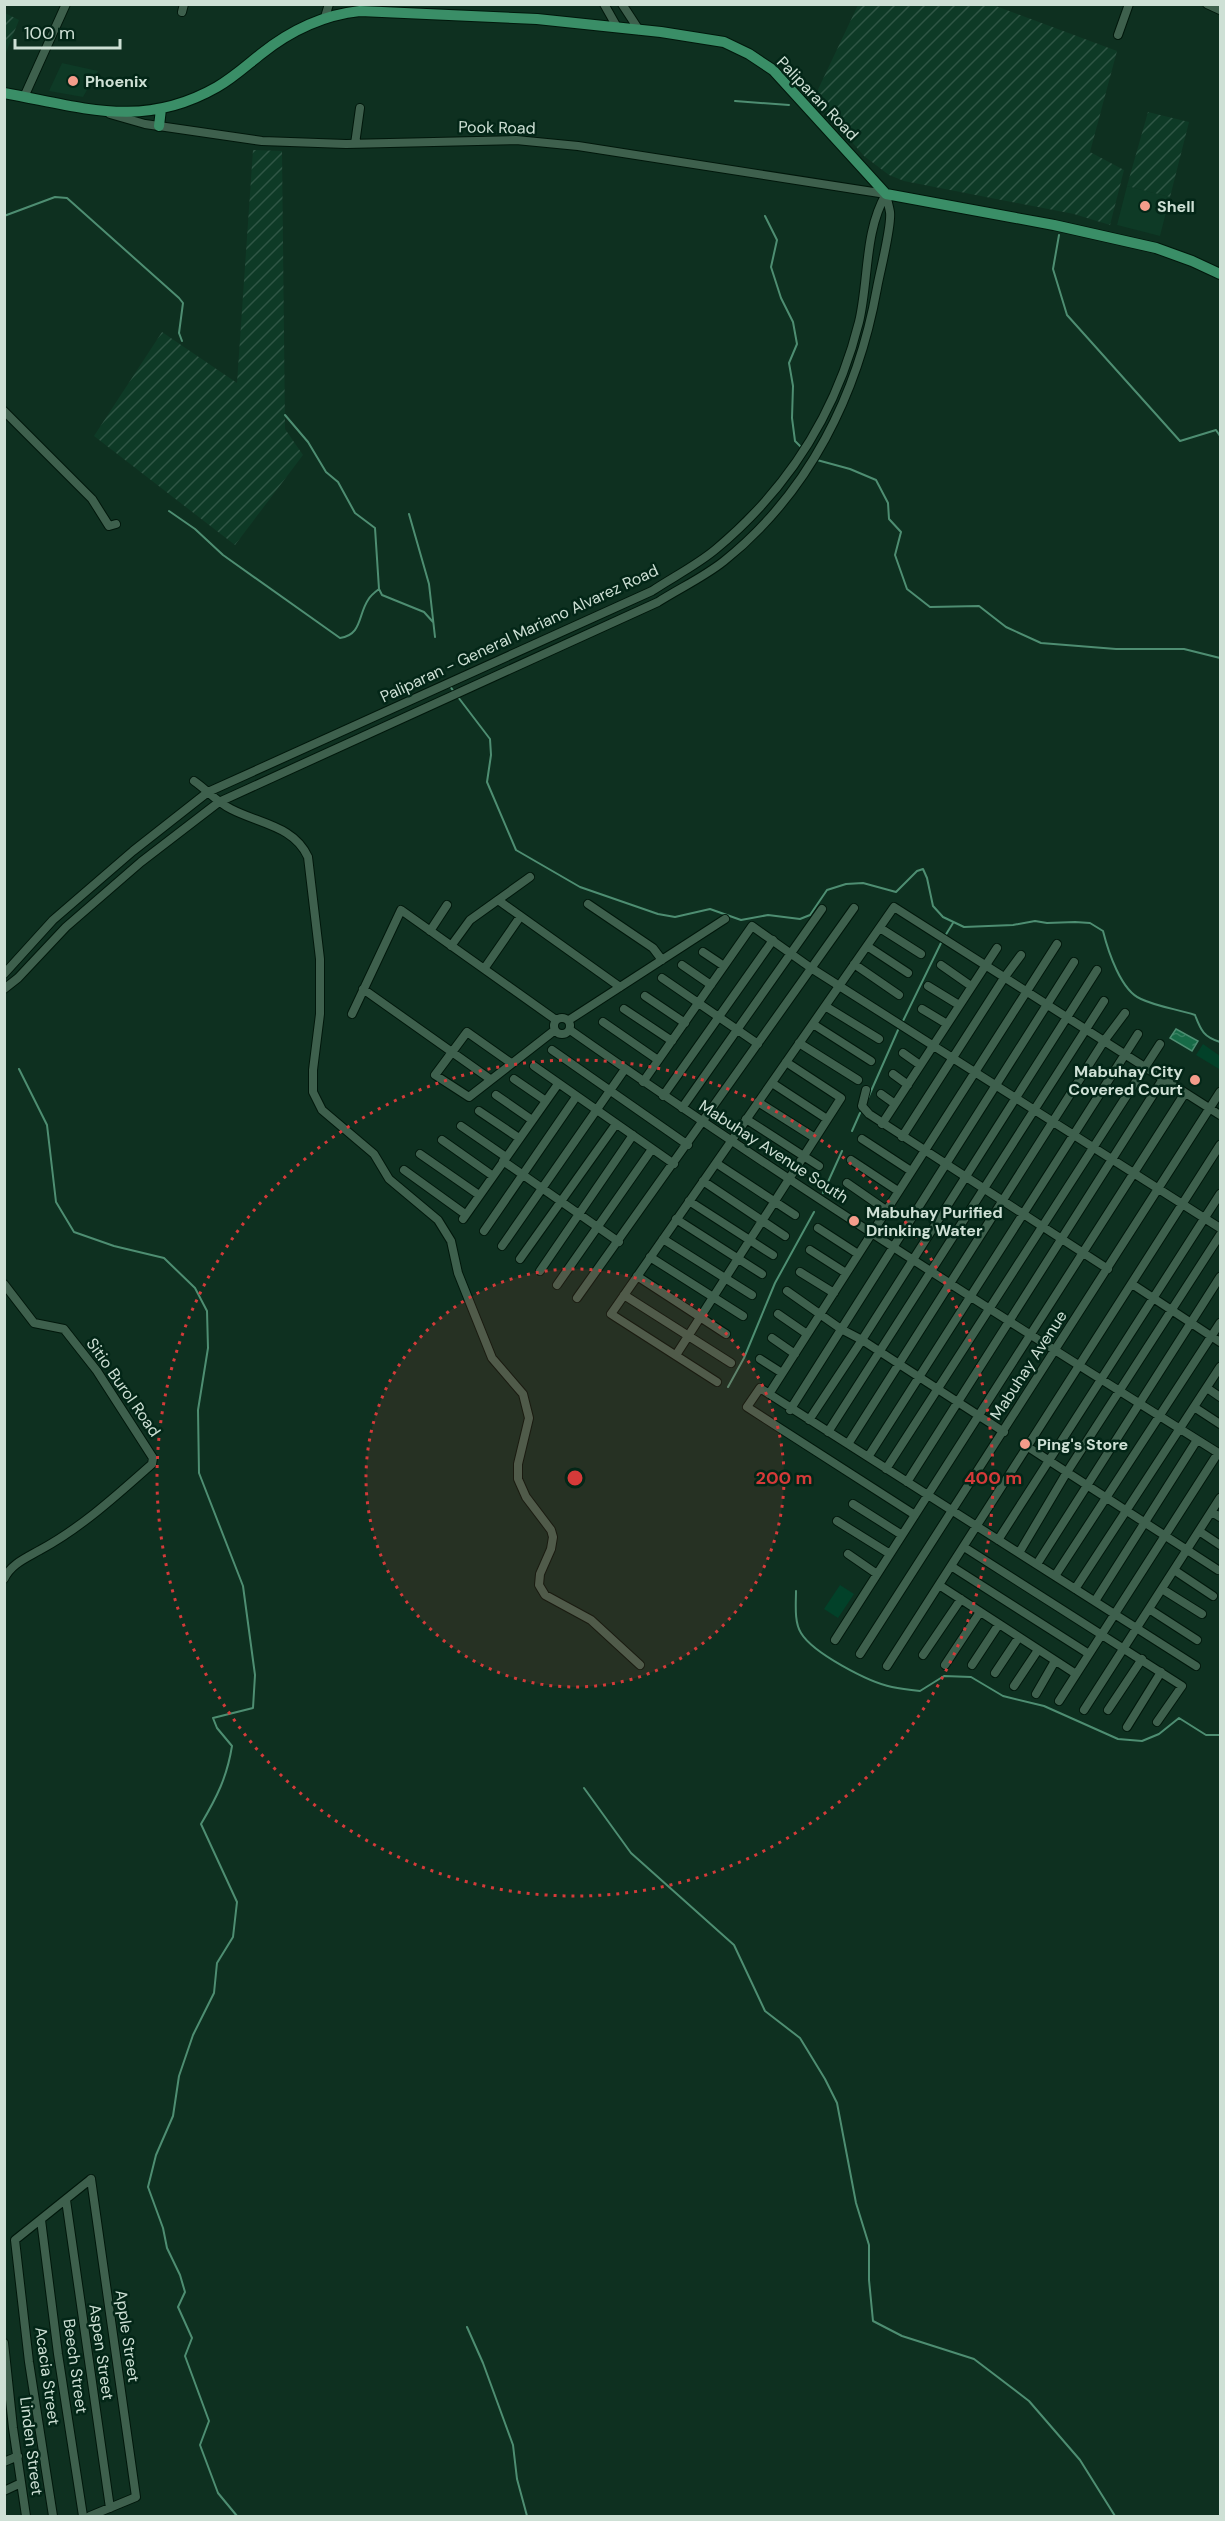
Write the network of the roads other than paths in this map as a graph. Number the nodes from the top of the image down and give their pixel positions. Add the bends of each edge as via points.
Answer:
1 (66, 4) edge
2 (329, 4) edge
3 (604, 4) edge
4 (622, 4) edge
5 (1129, 4) edge
6 (1207, 4) edge
7 (1221, 10) edge
8 (325, 17) junction
9 (616, 27) junction
10 (639, 30) junction
11 (1118, 35) dead end
12 (4, 93) edge
13 (24, 97) junction
14 (360, 108) dead end
15 (161, 109) junction
16 (107, 113) junction
17 (159, 126) junction
18 (355, 144) junction
19 (886, 194) junction
20 (1221, 274) edge
21 (859, 320) junction
22 (871, 321) junction
23 (4, 411) edge
24 (116, 524) dead end
25 (194, 781) dead end
26 (208, 792) junction
27 (219, 802) junction
28 (530, 877) dead end
29 (498, 900) junction
30 (588, 904) dead end
31 (447, 905) dead end
32 (854, 908) dead end
33 (822, 909) dead end
34 (520, 917) junction
35 (725, 919) dead end
36 (880, 928) junction
37 (430, 931) junction
38 (772, 940) junction
39 (1057, 944) dead end
40 (451, 946) junction
41 (867, 946) junction
42 (997, 948) dead end
43 (703, 952) dead end
44 (791, 953) junction
45 (921, 954) dead end
46 (1022, 955) dead end
47 (662, 960) junction
48 (1074, 962) dead end
49 (854, 964) junction
50 (941, 965) dead end
51 (682, 966) dead end
52 (724, 966) junction
53 (984, 966) junction
54 (811, 968) junction
55 (484, 969) junction
56 (1097, 970) dead end
57 (908, 973) dead end
58 (4, 974) edge
59 (662, 978) dead end
60 (1004, 978) junction
61 (711, 985) junction
62 (840, 985) junction
63 (928, 986) dead end
64 (971, 986) junction
65 (620, 987) junction
66 (4, 989) edge
67 (363, 989) junction
68 (1025, 992) junction
69 (899, 995) dead end
70 (645, 996) dead end
71 (1104, 1002) dead end
72 (698, 1004) junction
73 (959, 1005) junction
74 (1047, 1005) junction
75 (825, 1006) junction
76 (624, 1009) dead end
77 (922, 1009) dead end
78 (1125, 1013) dead end
79 (352, 1014) dead end
80 (718, 1017) junction
81 (1066, 1018) junction
82 (556, 1020) junction
83 (569, 1020) junction
84 (603, 1022) dead end
85 (685, 1023) junction
86 (813, 1024) junction
87 (947, 1024) junction
88 (1085, 1029) junction
89 (555, 1030) junction
90 (570, 1030) junction
91 (737, 1030) junction
92 (1138, 1034) dead end
93 (879, 1039) dead end
94 (672, 1041) junction
95 (1104, 1041) junction
96 (799, 1043) junction
97 (758, 1044) junction
98 (934, 1044) junction
99 (1160, 1044) dead end
100 (552, 1050) dead end
101 (452, 1052) junction
102 (903, 1053) dead end
103 (1124, 1054) junction
104 (954, 1057) junction
105 (658, 1060) junction
106 (871, 1061) dead end
107 (786, 1062) junction
108 (512, 1063) junction
109 (920, 1065) junction
110 (534, 1066) dead end
111 (1145, 1068) junction
112 (625, 1069) junction
113 (975, 1071) junction
114 (893, 1074) dead end
115 (490, 1079) junction
116 (514, 1079) dead end
117 (1162, 1079) junction
118 (858, 1080) dead end
119 (643, 1082) junction
120 (772, 1083) junction
121 (558, 1084) junction
122 (908, 1084) junction
123 (996, 1084) junction
124 (866, 1089) dead end
125 (610, 1090) junction
126 (1221, 1092) edge
127 (1185, 1093) junction
128 (881, 1094) dead end
129 (496, 1095) dead end
130 (576, 1096) junction
131 (663, 1096) junction
132 (1016, 1097) junction
133 (546, 1101) junction
134 (758, 1101) junction
135 (895, 1104) junction
136 (682, 1108) junction
137 (1210, 1108) junction
138 (1034, 1109) junction
139 (596, 1110) junction
140 (479, 1111) dead end
141 (1221, 1115) edge
142 (746, 1119) junction
143 (827, 1119) junction
144 (532, 1120) junction
145 (1053, 1121) junction
146 (703, 1123) junction
147 (616, 1124) junction
148 (882, 1124) junction
149 (461, 1126) dead end
150 (1074, 1134) junction
151 (633, 1135) junction
152 (902, 1137) junction
153 (519, 1138) junction
154 (815, 1138) junction
155 (862, 1139) dead end
156 (442, 1140) dead end
157 (731, 1142) junction
158 (688, 1145) junction
159 (1221, 1145) edge
160 (1092, 1146) junction
161 (652, 1149) junction
162 (924, 1151) junction
163 (420, 1154) dead end
164 (803, 1156) junction
165 (505, 1159) junction
166 (1112, 1159) junction
167 (850, 1160) dead end
168 (716, 1163) junction
169 (674, 1164) junction
170 (945, 1164) junction
171 (819, 1166) dead end
172 (404, 1170) dead end
173 (911, 1172) junction
174 (1134, 1173) junction
175 (523, 1175) junction
176 (493, 1176) junction
177 (965, 1177) junction
178 (789, 1179) junction
179 (703, 1181) junction
180 (847, 1183) dead end
181 (542, 1188) junction
182 (983, 1189) junction
183 (1159, 1190) junction
184 (898, 1191) junction
185 (1221, 1194) edge
186 (479, 1195) junction
187 (775, 1201) junction
188 (561, 1202) junction
189 (689, 1202) junction
190 (1004, 1202) junction
191 (1183, 1204) junction
192 (886, 1210) junction
193 (580, 1214) junction
194 (1022, 1214) junction
195 (795, 1215) dead end
196 (1205, 1218) junction
197 (676, 1220) junction
198 (762, 1222) junction
199 (598, 1227) junction
200 (1042, 1227) junction
201 (818, 1228) dead end
202 (1221, 1228) edge
203 (484, 1231) dead end
204 (872, 1232) junction
205 (1221, 1234) edge
206 (785, 1236) dead end
207 (663, 1239) junction
208 (1061, 1239) junction
209 (750, 1240) junction
210 (619, 1242) junction
211 (502, 1246) dead end
212 (895, 1247) junction
213 (810, 1250) dead end
214 (1083, 1253) junction
215 (858, 1254) junction
216 (772, 1255) dead end
217 (650, 1257) junction
218 (738, 1258) junction
219 (520, 1259) dead end
220 (914, 1259) junction
221 (1108, 1269) junction
222 (932, 1270) junction
223 (540, 1271) dead end
224 (800, 1272) dead end
225 (846, 1273) junction
226 (762, 1274) dead end
227 (636, 1276) junction
228 (1221, 1277) edge
229 (725, 1279) junction
230 (952, 1283) junction
231 (4, 1284) edge
232 (1132, 1284) junction
233 (557, 1285) dead end
234 (787, 1291) dead end
235 (834, 1293) junction
236 (624, 1295) junction
237 (752, 1295) dead end
238 (971, 1296) junction
239 (713, 1297) junction
240 (577, 1298) dead end
241 (1154, 1298) junction
242 (990, 1308) junction
243 (1172, 1310) junction
244 (778, 1314) dead end
245 (820, 1314) junction
246 (743, 1316) dead end
247 (700, 1317) junction
248 (1010, 1321) junction
249 (1192, 1323) junction
250 (1221, 1323) edge
251 (841, 1329) junction
252 (726, 1334) dead end
253 (807, 1334) junction
254 (1030, 1335) junction
255 (688, 1336) junction
256 (1212, 1336) junction
257 (772, 1338) dead end
258 (862, 1340) junction
259 (1221, 1342) edge
260 (1055, 1351) junction
261 (879, 1352) junction
262 (795, 1354) junction
263 (676, 1355) junction
264 (760, 1359) dead end
265 (731, 1363) dead end
266 (899, 1364) junction
267 (1079, 1366) junction
268 (1220, 1369) edge
269 (782, 1373) junction
270 (919, 1377) junction
271 (1101, 1379) junction
272 (717, 1382) dead end
273 (1207, 1388) junction
274 (938, 1390) junction
275 (1121, 1392) junction
276 (769, 1394) junction
277 (1221, 1397) edge
278 (958, 1402) junction
279 (1140, 1404) junction
280 (1194, 1407) junction
281 (790, 1410) junction
282 (1159, 1415) junction
283 (979, 1416) junction
284 (809, 1420) junction
285 (1221, 1424) edge
286 (1180, 1429) junction
287 (828, 1432) junction
288 (1004, 1432) junction
289 (1197, 1440) junction
290 (848, 1444) junction
291 (1028, 1447) junction
292 (1219, 1454) edge
293 (868, 1457) junction
294 (1049, 1461) junction
295 (886, 1468) junction
296 (1068, 1473) junction
297 (907, 1482) junction
298 (1086, 1485) junction
299 (928, 1495) junction
300 (1106, 1498) junction
301 (1221, 1498) edge
302 (853, 1504) dead end
303 (1126, 1510) junction
304 (952, 1511) junction
305 (1212, 1512) junction
306 (915, 1515) junction
307 (1221, 1518) edge
308 (837, 1521) dead end
309 (1145, 1523) junction
310 (977, 1526) junction
311 (1199, 1531) junction
312 (902, 1535) junction
313 (1165, 1535) junction
314 (998, 1540) junction
315 (1221, 1545) edge
316 (964, 1547) junction
317 (1187, 1550) junction
318 (1019, 1553) junction
319 (848, 1554) dead end
320 (890, 1554) junction
321 (1037, 1564) junction
322 (951, 1566) junction
323 (1174, 1570) junction
324 (1218, 1570) dead end
325 (877, 1574) junction
326 (1054, 1576) junction
327 (4, 1579) edge
328 (939, 1585) junction
329 (1075, 1589) junction
330 (1162, 1589) junction
331 (1213, 1596) dead end
332 (961, 1599) junction
333 (1095, 1601) junction
334 (1149, 1609) junction
335 (980, 1612) junction
336 (1114, 1614) junction
337 (1202, 1614) dead end
338 (999, 1624) junction
339 (1137, 1628) junction
340 (1102, 1634) junction
341 (1019, 1637) junction
342 (835, 1640) dead end
343 (1197, 1640) dead end
344 (1123, 1648) junction
345 (1038, 1650) junction
346 (860, 1654) dead end
347 (1089, 1654) junction
348 (923, 1655) dead end
349 (1142, 1659) junction
350 (1055, 1661) junction
351 (640, 1665) dead end
352 (945, 1665) dead end
353 (972, 1665) dead end
354 (887, 1666) dead end
355 (1196, 1666) dead end
356 (1161, 1672) junction
357 (995, 1673) dead end
358 (1076, 1674) junction
359 (1014, 1686) dead end
360 (1036, 1694) dead end
361 (1059, 1701) dead end
362 (1084, 1710) dead end
363 (1108, 1710) dead end
364 (1157, 1722) dead end
365 (1127, 1727) dead end
366 (66, 2200) junction
367 (41, 2220) junction
368 (5, 2347) edge
369 (8, 2401) edge
370 (9, 2430) edge
371 (18, 2456) junction
372 (4, 2462) edge
373 (21, 2483) junction
374 (4, 2491) edge
375 (110, 2508) junction
376 (24, 2516) edge
377 (53, 2517) edge
378 (83, 2517) edge
379 (90, 2517) edge

1 - 13 street
2 - 8 street
3 - 9 street
4 - 10 street
5 - 11 street
6 - 7 street
8 - 9 main road, Paliparan Road via 369,11
8 - 15 main road, Paliparan Road via 285,37 217,87
9 - 10 main road, Paliparan Road
10 - 19 main road, Paliparan Road via 713,39 749,54 782,80
12 - 13 main road, Paliparan Road
13 - 16 main road, Paliparan Road
14 - 18 street
15 - 16 main road, Paliparan Road
15 - 17 main road
16 - 17 street, Pook Road
17 - 18 street, Pook Road via 246,139
18 - 19 street, Pook Road via 536,141
19 - 20 main road via 1156,248
19 - 21 street, Paliparan - General Mariano Alvarez Road via 876,211
19 - 22 street, Paliparan - General Mariano Alvarez Road via 891,214
21 - 22 street
21 - 26 street, Paliparan - General Mariano Alvarez Road via 844,371 796,465 768,500 715,550 652,591
22 - 27 street, Paliparan - General Mariano Alvarez Road via 857,373 805,474 778,509 724,561 658,602
23 - 24 street via 92,499 109,526
25 - 26 street
26 - 27 street
26 - 58 street, Paliparan - General Mariano Alvarez Road via 53,921
27 - 66 street, Paliparan - General Mariano Alvarez Road via 66,927
27 - 351 street via 284,831 303,846 308,857 320,959 320,1014 312,1092 322,1110 374,1154 389,1179 438,1220 450,1241 458,1273 492,1358 523,1394 529,1418 518,1479 553,1537 539,1585 545,1595 591,1620
28 - 29 street
29 - 34 street
29 - 40 street via 470,920
30 - 47 street via 653,948
31 - 37 street
32 - 54 street
33 - 44 street
34 - 55 street
34 - 65 street
35 - 47 street
36 - 41 street
36 - 45 street
36 - 53 street via 894,907
37 - 40 street
37 - 67 street via 401,910
38 - 44 street
38 - 52 street via 752,926
38 - 80 street
39 - 68 street
40 - 55 street
41 - 49 street
41 - 57 street
42 - 53 street
43 - 52 street
44 - 54 street
44 - 91 street
46 - 60 street
47 - 65 street
48 - 74 street
49 - 62 street
49 - 69 street
50 - 64 street
51 - 61 street
52 - 61 street
53 - 60 street
53 - 64 street
54 - 62 street
54 - 97 street
55 - 82 street
56 - 81 street
59 - 72 street
60 - 68 street
60 - 104 street
61 - 72 street
62 - 75 street
62 - 98 street
63 - 73 street
64 - 73 street
65 - 83 street
67 - 79 street
67 - 101 street
68 - 74 street
68 - 113 street
70 - 85 street
71 - 88 street
72 - 80 street
72 - 85 street
73 - 87 street
74 - 81 street
74 - 123 street
75 - 86 street
75 - 93 street
76 - 94 street
77 - 87 street
78 - 95 street
80 - 91 street
80 - 131 street
81 - 88 street
81 - 132 street
82 - 83 street
82 - 89 street
83 - 90 street
84 - 105 street
85 - 94 street
86 - 96 street
86 - 106 street
87 - 98 street
88 - 95 street
88 - 138 street
89 - 90 street via 562,1034
89 - 108 street
90 - 112 street, Mabuhay Avenue South
91 - 97 street
91 - 136 street
92 - 103 street
94 - 105 street
95 - 103 street
95 - 145 street
96 - 107 street
96 - 118 street
97 - 146 street
98 - 104 street
98 - 109 street
99 - 111 street
100 - 125 street
101 - 108 street via 467,1032
101 - 115 street
101 - 115 street via 435,1075 470,1097
102 - 109 street
103 - 111 street
103 - 150 street
104 - 113 street
104 - 152 street
105 - 119 street
107 - 120 street
107 - 143 street via 841,1098
108 - 115 street
109 - 122 street
110 - 121 street
111 - 117 street
111 - 160 street
112 - 119 street, Mabuhay Avenue South
112 - 125 street
113 - 123 street
113 - 162 street
114 - 122 street
116 - 133 street
117 - 127 street
117 - 166 street
119 - 131 street, Mabuhay Avenue South
120 - 134 street
120 - 143 street
121 - 130 street
121 - 133 street
122 - 135 street
123 - 132 street
123 - 170 street
124 - 148 street via 862,1106
125 - 139 street
125 - 158 street
126 - 137 street, Mabuhay Avenue
127 - 137 street
127 - 174 street
128 - 135 street
129 - 144 street
130 - 139 street
130 - 175 street
131 - 136 street, Mabuhay Avenue South
132 - 138 street
132 - 177 street
133 - 144 street
134 - 142 street
134 - 154 street
135 - 148 street
136 - 146 street, Mabuhay Avenue South
137 - 141 street
137 - 183 street, Mabuhay Avenue
138 - 145 street
138 - 182 street
139 - 147 street
139 - 181 street
140 - 153 street
142 - 157 street
142 - 164 street
143 - 154 street
144 - 153 street
145 - 150 street
145 - 190 street
146 - 157 street, Mabuhay Avenue South
146 - 158 street
147 - 151 street
147 - 188 street
148 - 152 street
149 - 165 street
150 - 160 street
150 - 194 street
151 - 161 street
151 - 193 street
152 - 162 street
153 - 165 street
154 - 164 street
155 - 173 street
156 - 176 street
157 - 168 street
157 - 178 street, Mabuhay Avenue South
158 - 169 street
159 - 191 street
160 - 166 street
160 - 200 street
161 - 169 street
161 - 199 street
162 - 170 street
162 - 173 street
163 - 186 street
164 - 171 street
164 - 178 street
165 - 175 street
165 - 176 street
166 - 174 street
166 - 208 street
167 - 184 street
168 - 179 street
168 - 187 street
169 - 210 street
170 - 177 street
170 - 212 street
172 - 186 street via 464,1216
173 - 184 street
174 - 183 street
174 - 214 street
175 - 181 street
175 - 203 street
176 - 186 street
177 - 182 street
177 - 220 street
178 - 187 street
178 - 204 street, Mabuhay Avenue South
179 - 189 street
179 - 198 street
180 - 192 street
181 - 188 street
181 - 211 street
182 - 190 street
182 - 222 street
183 - 191 street
183 - 221 street, Mabuhay Avenue
184 - 192 street
185 - 196 street
187 - 195 street
187 - 198 street
188 - 193 street
188 - 219 street
189 - 197 street
189 - 209 street
190 - 194 street
190 - 230 street
191 - 196 street
191 - 232 street
192 - 204 street
193 - 199 street
193 - 223 street
194 - 200 street
194 - 238 street
196 - 202 street
196 - 241 street
197 - 207 street
197 - 218 street
198 - 206 street
198 - 209 street
199 - 210 street
199 - 233 street
200 - 208 street
200 - 242 street
201 - 215 street
204 - 212 street, Mabuhay Avenue South
204 - 215 street
205 - 243 street
207 - 217 street
207 - 229 street
208 - 214 street
208 - 248 street
209 - 216 street
209 - 218 street
210 - 240 street
212 - 220 street, Mabuhay Avenue South
212 - 251 street
213 - 225 street
214 - 221 street
214 - 254 street
215 - 225 street
217 - 227 street
217 - 239 street
218 - 226 street
218 - 229 street
220 - 222 street, Mabuhay Avenue South
220 - 258 street
221 - 260 street, Mabuhay Avenue
222 - 230 street, Mabuhay Avenue South
222 - 261 street
224 - 235 street
225 - 235 street
227 - 236 street
227 - 247 street
228 - 249 street
229 - 237 street
229 - 239 street
230 - 238 street, Mabuhay Avenue South
230 - 266 street
231 - 327 street, Sitio Burol Road via 34,1323 63,1329 98,1371 153,1458 152,1464 81,1523 14,1565
232 - 241 street
232 - 267 street
234 - 245 street
235 - 245 street
236 - 255 street
236 - 263 street via 610,1314
238 - 242 street, Mabuhay Avenue South
238 - 270 street
239 - 246 street
239 - 247 street
241 - 243 street
241 - 271 street
242 - 248 street, Mabuhay Avenue South
242 - 274 street
243 - 249 street
243 - 275 street
244 - 253 street
245 - 251 street
245 - 253 street
247 - 252 street
247 - 255 street
248 - 254 street, Mabuhay Avenue South
248 - 278 street
249 - 256 street
249 - 279 street
250 - 256 street
251 - 258 street
251 - 281 street
253 - 262 street
254 - 260 street, Mabuhay Avenue South
254 - 283 street
255 - 263 street
255 - 265 street
256 - 259 street
256 - 282 street
257 - 262 street
258 - 261 street
258 - 284 street
260 - 267 street, Mabuhay Avenue South
260 - 288 street, Mabuhay Avenue
261 - 266 street
261 - 287 street
262 - 269 street
263 - 272 street
264 - 269 street
266 - 270 street
266 - 290 street
267 - 271 street, Mabuhay Avenue South
267 - 291 street
268 - 273 street
269 - 276 street
270 - 274 street
270 - 293 street
271 - 275 street, Mabuhay Avenue South
271 - 294 street
273 - 277 street
273 - 280 street
274 - 278 street
274 - 295 street
275 - 279 street, Mabuhay Avenue South
275 - 296 street
276 - 281 street
276 - 306 street via 760,1388 747,1407
278 - 283 street
278 - 297 street
279 - 282 street, Mabuhay Avenue South
279 - 298 street
280 - 285 street
280 - 286 street
281 - 284 street
282 - 286 street, Mabuhay Avenue South
282 - 300 street
283 - 288 street
283 - 299 street
284 - 287 street
286 - 289 street, Mabuhay Avenue South
286 - 303 street
287 - 290 street
288 - 304 street, Mabuhay Avenue
289 - 292 street, Mabuhay Avenue South
289 - 309 street
290 - 293 street
291 - 294 street
291 - 310 street
292 - 313 street
293 - 295 street
294 - 296 street
294 - 314 street
295 - 297 street
296 - 298 street
296 - 318 street
297 - 299 street
298 - 300 street
298 - 321 street
299 - 304 street
299 - 306 street
300 - 303 street
300 - 326 street
301 - 305 street
302 - 312 street
303 - 309 street
303 - 329 street
304 - 310 street
304 - 346 street, Mabuhay Avenue
305 - 307 street
305 - 311 street
306 - 312 street
308 - 320 street
309 - 313 street
309 - 333 street
310 - 314 street
310 - 316 street
311 - 315 street
311 - 317 street
312 - 320 street
313 - 317 street
313 - 336 street
314 - 318 street
316 - 322 street
316 - 340 street
317 - 323 street
317 - 324 street
318 - 321 street
319 - 325 street
320 - 325 street
321 - 326 street
322 - 328 street
322 - 347 street
323 - 330 street
323 - 331 street
325 - 342 street
326 - 329 street
328 - 332 street
328 - 354 street
329 - 333 street
330 - 334 street
330 - 337 street
332 - 335 street
332 - 348 street
333 - 336 street
334 - 339 street
334 - 343 street
335 - 338 street
335 - 352 street
336 - 339 street
336 - 340 street
338 - 341 street
338 - 353 street
339 - 344 street
339 - 355 street
340 - 344 street
340 - 347 street
341 - 345 street
341 - 357 street
344 - 349 street
344 - 362 street
345 - 350 street
345 - 359 street
347 - 358 street
349 - 356 street
349 - 363 street
350 - 358 street
350 - 360 street
356 - 364 street via 1182,1686
356 - 365 street
358 - 361 street
366 - 367 street
366 - 375 street, Aspen Street
366 - 375 street, Apple Street via 91,2179 136,2497
367 - 377 street, Acacia Street via 15,2240
367 - 378 street, Beech Street
368 - 369 street, Linden Street
369 - 370 street, Linden Street
370 - 371 street, Linden Street
371 - 372 street
371 - 373 street, Linden Street
373 - 374 street
373 - 376 street, Linden Street
375 - 379 street

